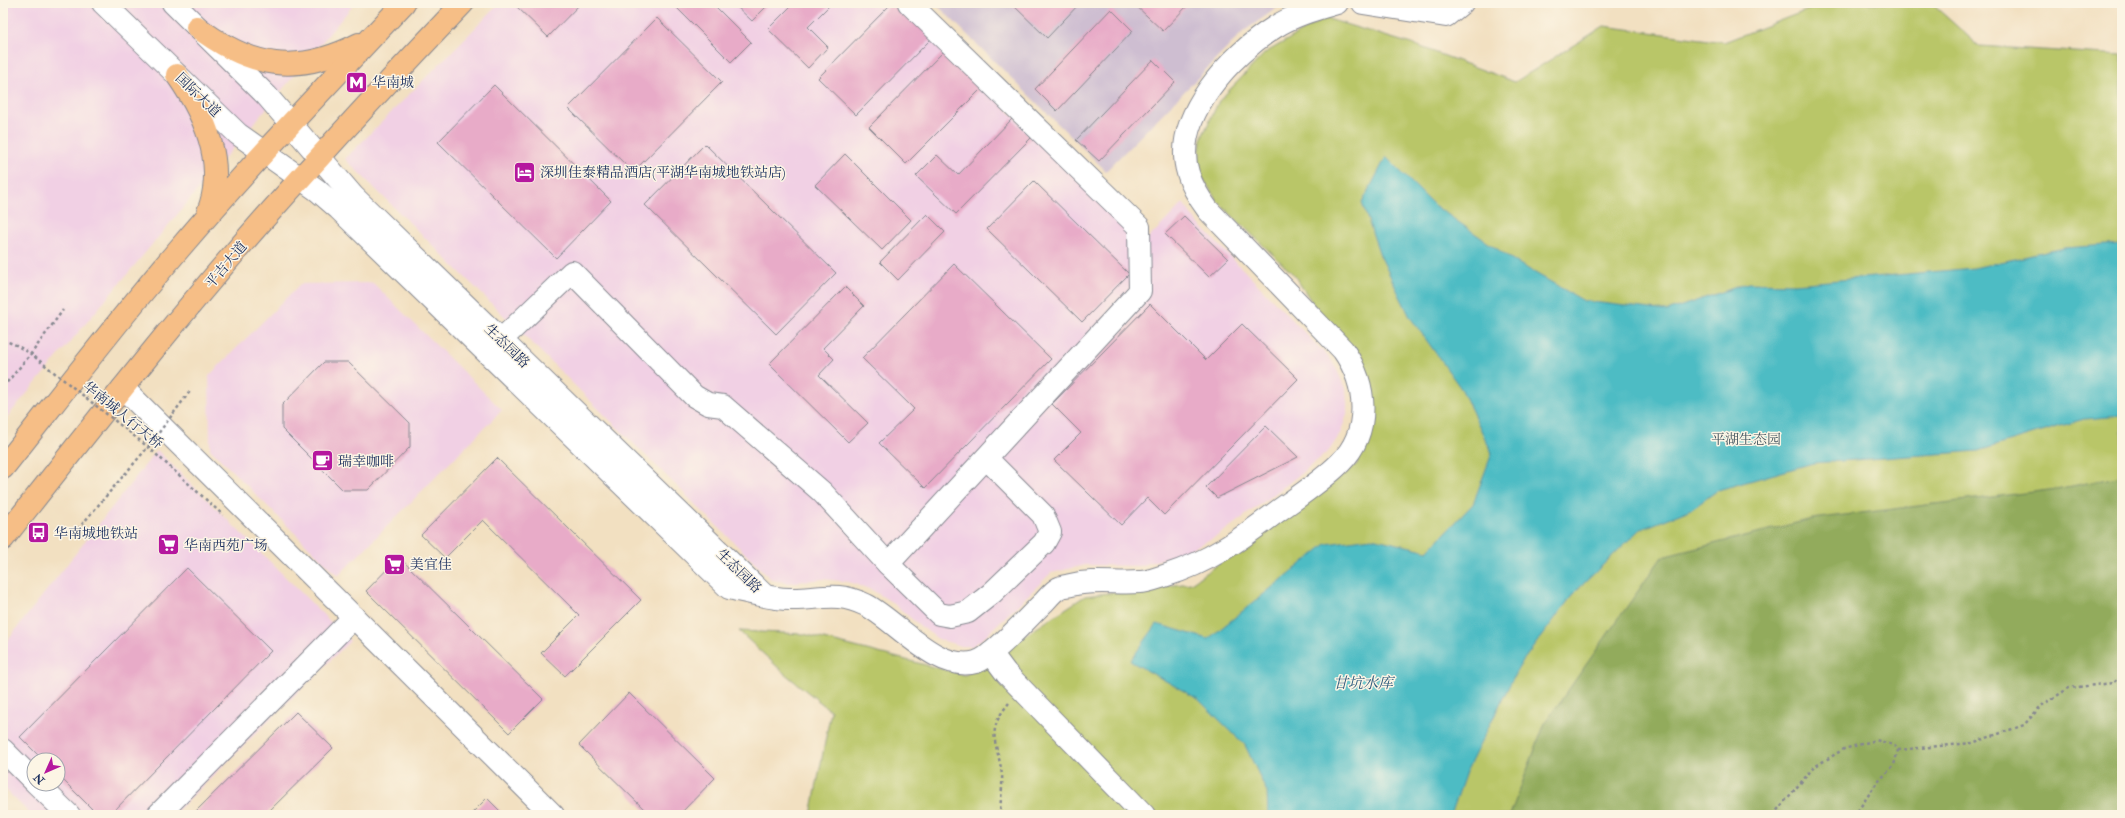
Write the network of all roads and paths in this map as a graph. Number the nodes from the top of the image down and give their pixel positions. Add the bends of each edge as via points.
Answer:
1 (103, 3) edge
2 (172, 3) edge
3 (404, 3) edge
4 (463, 3) edge
5 (909, 3) edge
6 (1337, 3) edge
7 (1363, 3) edge
8 (1462, 3) edge
9 (197, 27) junction
10 (379, 29) junction
11 (177, 75) junction
12 (291, 124) junction
13 (264, 153) junction
14 (319, 158) junction
15 (301, 178) junction
16 (205, 219) junction
17 (63, 310) dead end
18 (3, 340) edge
19 (501, 340) junction
20 (31, 354) junction
21 (3, 387) edge
22 (123, 388) junction
23 (191, 390) dead end
24 (148, 447) junction
25 (986, 458) junction
26 (3, 468) edge
27 (223, 515) dead end
28 (78, 529) dead end
29 (3, 539) edge
30 (888, 564) junction
31 (764, 595) junction
32 (354, 617) junction
33 (991, 653) junction
34 (2122, 674) edge
35 (1022, 690) junction
36 (3, 750) edge
37 (1898, 750) junction
38 (26, 773) edge
39 (46, 792) edge
40 (69, 815) edge
41 (158, 815) edge
42 (553, 815) edge
43 (1000, 815) edge
44 (1144, 815) edge
45 (1773, 815) edge
46 (1855, 815) edge

1 - 11 street, 国际大道
2 - 9 street
3 - 10 main road
4 - 14 main road, 平吉大道
5 - 25 street via 1139,228 1140,291
6 - 33 street via 1310,10 1275,27 1245,49 1218,76 1198,108 1188,128 1185,150 1187,172 1192,186 1208,210 1343,350 1351,362 1360,381 1363,402 1361,423 1355,441 1340,463 1228,548 1188,568 1141,582 1088,581 1059,588
7 - 8 street via 1446,16
9 - 10 main road via 238,54 281,64 323,60 359,44
9 - 12 street via 261,89
10 - 12 main road
11 - 13 street, 国际大道 via 238,134
11 - 16 main road via 201,113 209,134 216,186
12 - 13 main road
12 - 14 street
13 - 15 street, 国际大道
13 - 16 main road
14 - 15 main road, 平吉大道
14 - 19 street, 生态园路 via 353,196
15 - 22 main road, 平吉大道
15 - 31 street, 生态园路 via 339,209 729,588
16 - 26 main road via 122,317
17 - 20 path
18 - 20 path, 华南城人行天桥, bridge
19 - 30 street via 572,272 694,396 708,404 723,406 822,492
19 - 31 street, 生态园路
20 - 21 path
20 - 24 path, 华南城人行天桥, bridge
22 - 29 main road, 平吉大道
22 - 32 street
23 - 24 path, bridge
24 - 27 path, 华南城人行天桥, bridge
24 - 28 path
25 - 30 street
25 - 30 street via 1043,515 1050,532 1044,543 992,593 968,612 950,616 939,614
31 - 33 street via 789,600 823,596 845,597 884,615 909,638 932,653 958,662 977,662
32 - 41 street
32 - 42 street
33 - 35 street
34 - 37 path via 2114,683 2069,688 2041,706 2024,724 1972,743
35 - 43 path via 999,716 994,729 996,753 1002,775
35 - 44 street
36 - 38 street
37 - 45 path via 1894,745 1876,740 1844,749 1814,767
37 - 46 path via 1894,765 1876,784
39 - 40 street

